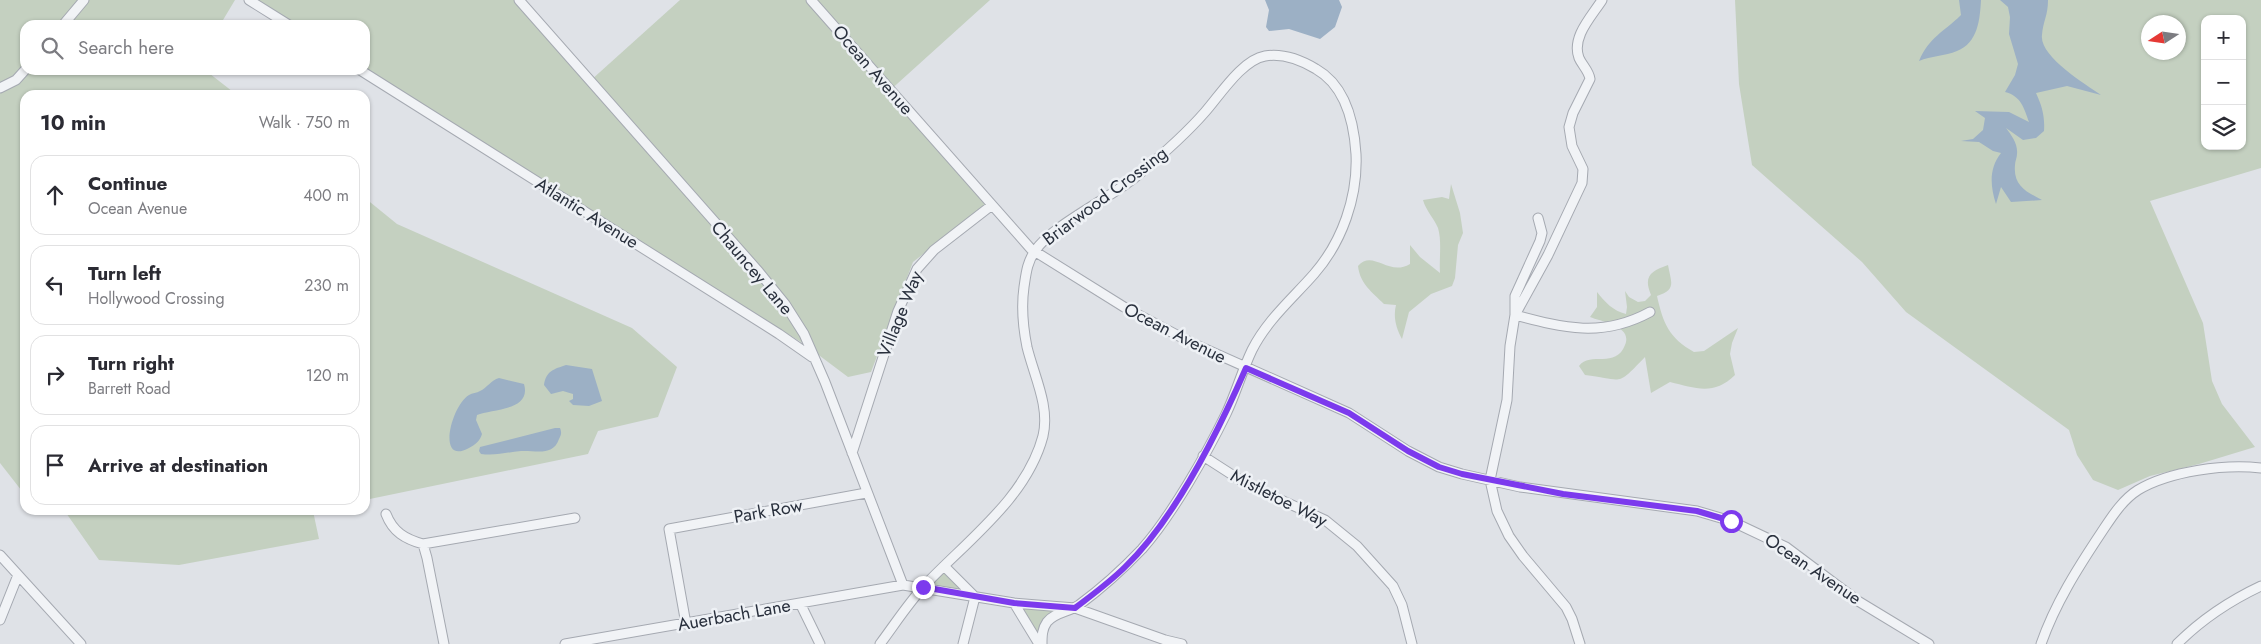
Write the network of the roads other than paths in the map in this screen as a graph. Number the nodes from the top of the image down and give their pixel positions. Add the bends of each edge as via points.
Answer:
1 (84, 0) edge
2 (249, 0) edge
3 (520, 0) edge
4 (812, 0) edge
5 (1602, 0) edge
6 (68, 20) edge
7 (281, 20) edge
8 (20, 75) edge
9 (368, 75) edge
10 (1, 87) edge
11 (992, 205) junction
12 (1538, 218) dead end
13 (1034, 251) junction
14 (1650, 312) dead end
15 (1515, 315) junction
16 (812, 357) junction
17 (1246, 368) junction
18 (852, 453) junction
19 (1203, 456) junction
20 (2261, 468) edge
21 (1490, 480) junction
22 (866, 492) junction
23 (386, 514) dead end
24 (575, 518) dead end
25 (423, 544) junction
26 (0, 555) edge
27 (944, 566) junction
28 (18, 574) junction
29 (903, 585) junction
30 (2261, 586) edge
31 (923, 587) junction
32 (975, 597) junction
33 (800, 603) junction
34 (1014, 603) junction
35 (1075, 608) junction
36 (0, 620) edge
37 (686, 624) junction
38 (81, 644) edge
39 (444, 644) edge
40 (565, 644) edge
41 (820, 644) edge
42 (880, 644) edge
43 (963, 644) edge
44 (1040, 644) edge
45 (1182, 644) edge
46 (1412, 644) edge
47 (1580, 644) edge
48 (1929, 644) edge
49 (2041, 644) edge
50 (2177, 644) edge

1 - 6 street
2 - 7 street
3 - 16 street, Chauncey Lane via 759,272 794,317
4 - 11 street, Ocean Avenue
5 - 15 street via 1577,43 1579,57 1590,79 1572,113 1568,133 1583,169 1582,183
8 - 10 street
9 - 16 street, Atlantic Avenue
11 - 13 street, Ocean Avenue
11 - 18 street, Village Way via 934,250 916,269 898,311
12 - 15 street via 1542,233 1515,296
13 - 17 street, Ocean Avenue via 1124,307
13 - 17 street, Briarwood Crossing via 1054,232 1136,177 1178,140 1253,61 1283,56 1313,67 1337,87 1351,118 1356,156 1352,194 1343,228 1330,255 1270,324 1253,349
13 - 27 street, Briarwood Crossing via 1027,267 1022,318 1042,395 1044,432 1036,458 1022,482
14 - 15 street via 1625,323 1588,329 1560,327
15 - 21 street via 1507,400
16 - 18 street, Chauncey Lane
17 - 19 street, Briarwood Crossing
17 - 21 street, Ocean Avenue via 1349,413 1439,467
18 - 22 street, Chauncey Lane
19 - 35 street, Briarwood Crossing via 1153,537 1125,567
19 - 46 street, Mistletoe Way via 1248,485 1325,520 1357,546 1393,586 1402,605
20 - 49 street via 2210,470 2168,477 2131,495 2077,569 2057,604
21 - 47 street via 1497,511 1509,536 1566,607
21 - 48 street, Ocean Avenue via 1563,494 1697,511 1731,521 1786,547 1858,600
22 - 29 street, Chauncey Lane
22 - 37 street, Park Row via 669,529
23 - 25 street via 397,532
24 - 25 street
25 - 39 street
26 - 28 street
27 - 31 street, Briarwood Crossing
27 - 32 street
28 - 36 street
28 - 38 street
29 - 31 street
29 - 33 street, Auerbach Lane
30 - 50 street via 2199,622
31 - 32 street
31 - 42 street, Briarwood Crossing
32 - 34 street
32 - 43 street
33 - 37 street, Auerbach Lane
33 - 41 street
34 - 35 street
34 - 44 street
35 - 44 street, Briarwood Crossing via 1050,618
35 - 45 street
37 - 40 street, Auerbach Lane

